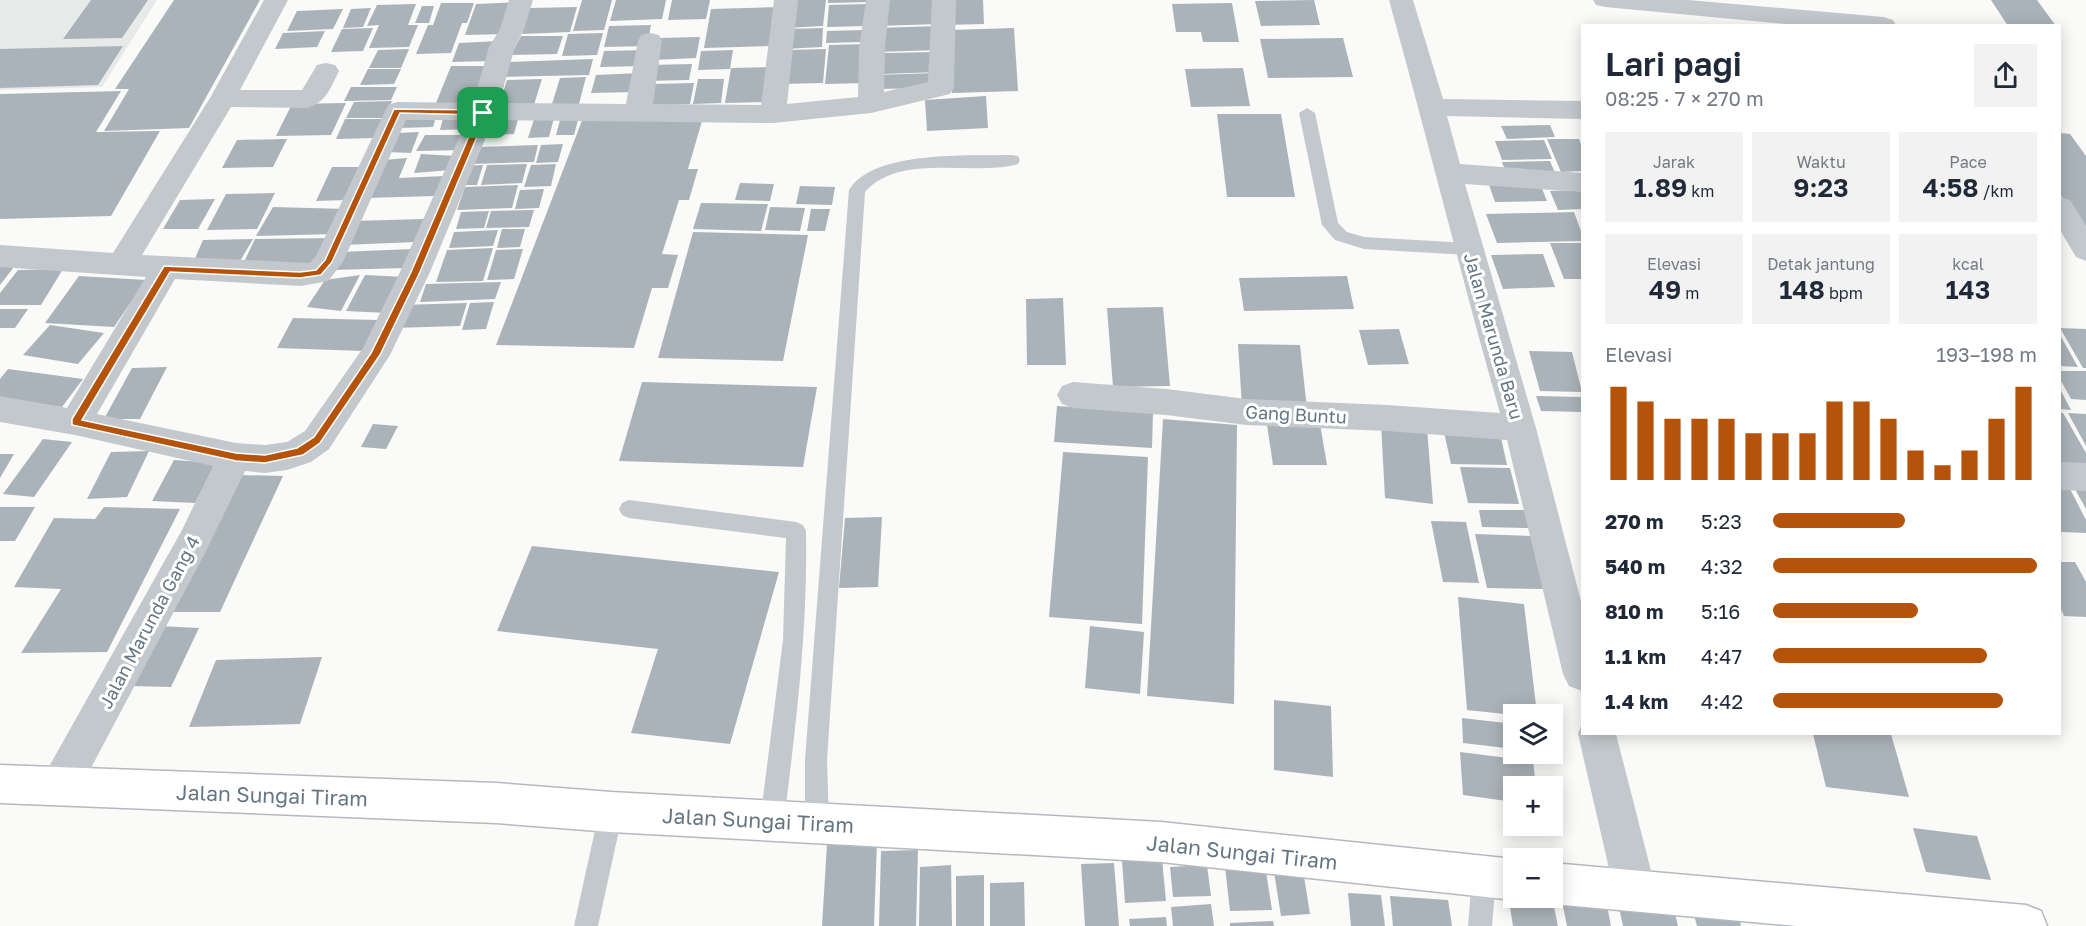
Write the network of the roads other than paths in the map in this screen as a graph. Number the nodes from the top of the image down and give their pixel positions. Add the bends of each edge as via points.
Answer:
1 (276, 0) edge
2 (521, 0) edge
3 (786, 0) edge
4 (878, 0) edge
5 (944, 0) edge
6 (1401, 0) edge
7 (1605, 0) edge
8 (1873, 24) edge
9 (650, 41) dead end
10 (326, 71) dead end
11 (223, 98) junction
12 (870, 104) junction
13 (1432, 107) junction
14 (1581, 110) edge
15 (483, 113) junction
16 (638, 113) junction
17 (1307, 113) dead end
18 (773, 114) junction
19 (1012, 160) dead end
20 (1450, 173) junction
21 (1581, 182) edge
22 (2061, 209) edge
23 (1468, 249) junction
24 (2086, 250) edge
25 (0, 256) edge
26 (121, 265) junction
27 (167, 268) junction
28 (1072, 395) dead end
29 (0, 410) edge
30 (75, 422) junction
31 (1520, 428) junction
32 (236, 457) junction
33 (2061, 476) edge
34 (2086, 477) edge
35 (629, 508) dead end
36 (1581, 670) edge
37 (1597, 735) edge
38 (0, 784) edge
39 (60, 786) junction
40 (611, 812) junction
41 (772, 821) junction
42 (817, 823) junction
43 (1498, 879) edge
44 (1563, 885) edge
45 (1635, 890) junction
46 (586, 926) edge
47 (1480, 926) edge
48 (2026, 926) edge

1 - 11 street
2 - 15 street via 502,47
3 - 18 street
4 - 12 street
5 - 12 street via 941,88
6 - 13 street, Jalan Marunda Baru
7 - 8 street
9 - 16 street
10 - 11 street via 314,95 307,99
11 - 26 street
12 - 18 street
13 - 14 street
13 - 20 street, Jalan Marunda Baru
15 - 16 street
15 - 27 street via 397,111 328,262 318,273
15 - 32 street via 375,355 317,440 287,456
16 - 18 street
17 - 23 lane via 1330,225 1341,236 1364,243
19 - 42 lane via 909,164 869,177 857,190 816,748
20 - 21 street
20 - 23 street, Jalan Marunda Baru
22 - 24 street
23 - 31 street, Jalan Marunda Baru
25 - 26 street
26 - 27 street
27 - 30 street
28 - 31 street, Gang Buntu via 1245,412
29 - 30 street
30 - 32 street
31 - 36 street, Jalan Marunda Baru
32 - 39 street, Jalan Marunda Gang 4
33 - 34 street
35 - 41 lane via 796,531 798,568 788,695
37 - 45 street
38 - 39 street, Jalan Sungai Tiram
39 - 40 street, Jalan Sungai Tiram via 496,803
40 - 41 street, Jalan Sungai Tiram
40 - 46 lane
41 - 42 street, Jalan Sungai Tiram
42 - 43 street, Jalan Sungai Tiram via 1161,842
43 - 47 lane
44 - 45 street
45 - 48 street

